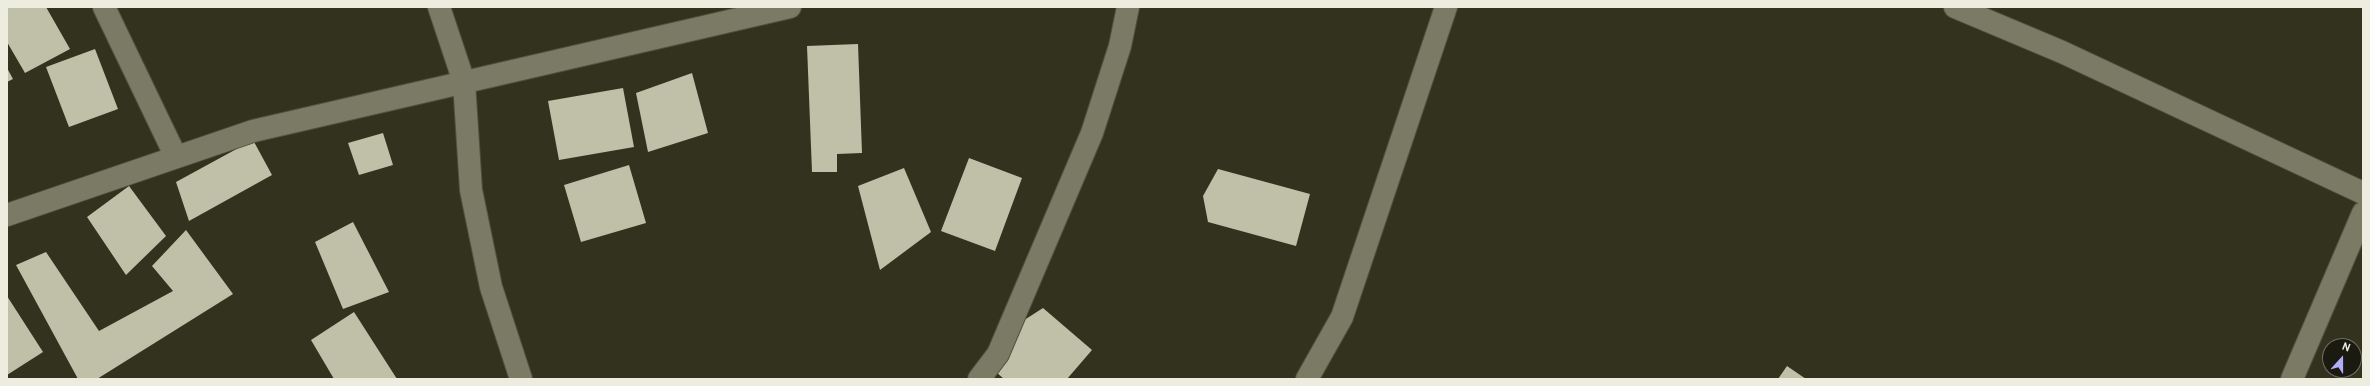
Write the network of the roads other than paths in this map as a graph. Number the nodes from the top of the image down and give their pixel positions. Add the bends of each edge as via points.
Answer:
1 (104, 7) edge
2 (439, 7) edge
3 (790, 7) edge
4 (1128, 7) edge
5 (1446, 7) edge
6 (1955, 7) edge
7 (464, 82) junction
8 (176, 157) junction
9 (2363, 193) edge
10 (2363, 213) edge
11 (7, 215) edge
12 (521, 379) edge
13 (979, 379) edge
14 (1308, 379) edge
15 (2292, 379) edge

1 - 8 street
2 - 7 street
3 - 7 street
4 - 13 street via 1120,46 1092,133 998,354
5 - 14 street via 1342,317
6 - 9 street via 2062,52
7 - 8 street via 253,131
7 - 12 street via 471,190 491,287
8 - 11 street
10 - 15 street

